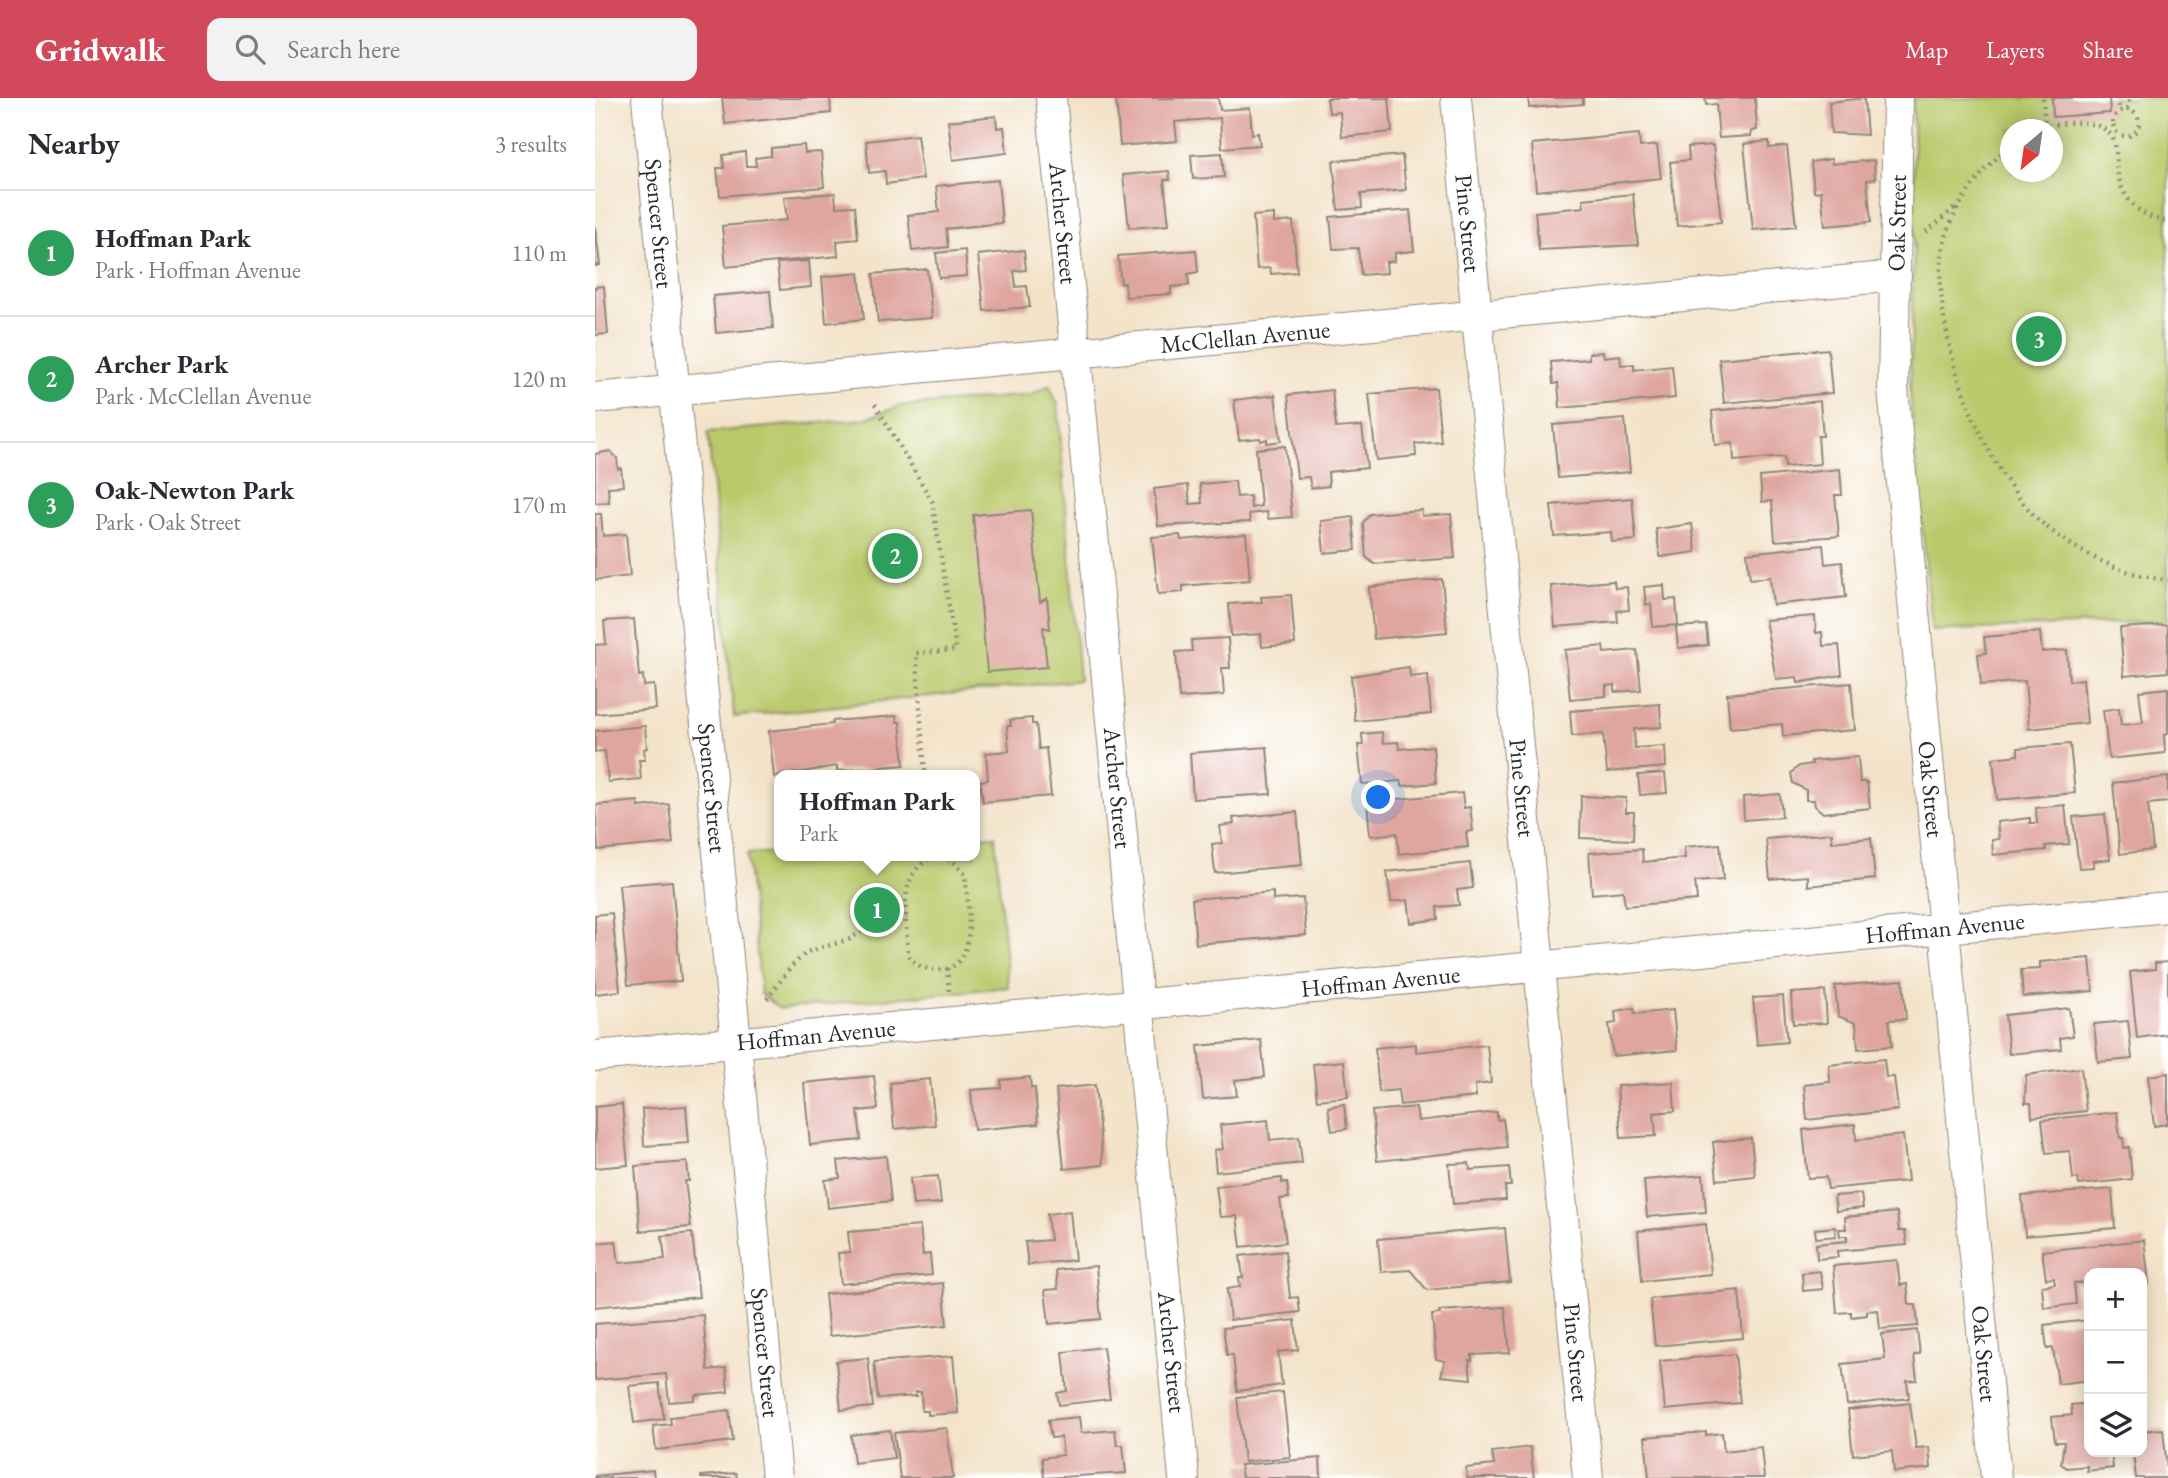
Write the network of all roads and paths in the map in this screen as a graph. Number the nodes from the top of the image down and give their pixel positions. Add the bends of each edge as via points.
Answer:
1 (647, 98) edge
2 (1051, 98) edge
3 (1456, 98) edge
4 (1898, 98) edge
5 (2043, 98) edge
6 (2118, 98) edge
7 (2130, 98) edge
8 (2127, 109) junction
9 (2119, 112) junction
10 (2044, 119) edge
11 (2063, 125) edge
12 (2113, 133) junction
13 (2000, 157) edge
14 (1962, 200) junction
15 (2168, 222) edge
16 (1896, 241) junction
17 (1896, 276) junction
18 (1476, 316) junction
19 (1076, 354) junction
20 (676, 390) junction
21 (595, 398) edge
22 (875, 404) dead end
23 (2168, 580) edge
24 (925, 770) edge
25 (926, 861) edge
26 (953, 861) edge
27 (2168, 907) edge
28 (907, 916) junction
29 (1942, 927) junction
30 (1541, 966) junction
31 (947, 968) junction
32 (949, 993) dead end
33 (767, 999) dead end
34 (1137, 1003) junction
35 (736, 1041) junction
36 (595, 1056) edge
37 (776, 1478) edge
38 (1184, 1478) edge
39 (1588, 1478) edge
40 (1996, 1478) edge

1 - 20 street, Spencer Street
2 - 19 street, Archer Street
3 - 18 street, Pine Street
4 - 16 street, Oak Street
5 - 10 path
6 - 9 path
7 - 8 path
8 - 9 path
8 - 12 path via 2137,117 2137,129 2127,136
9 - 12 path via 2112,122
11 - 12 path via 2087,123
12 - 15 path via 2119,186 2128,201 2141,212
13 - 14 path
14 - 16 path via 1933,228 1914,239
14 - 23 path via 1944,244 1941,304 1957,374 1980,430 2023,502 2047,527 2132,575
16 - 17 street, Oak Street
17 - 18 street, McClellan Avenue
17 - 29 street, Oak Street via 1893,389
18 - 19 street, McClellan Avenue
18 - 30 street, Pine Street
19 - 20 street, McClellan Avenue
19 - 34 street, Archer Street
20 - 21 street, McClellan Avenue
20 - 35 street, Spencer Street
22 - 24 path via 932,501 956,650 916,653
25 - 28 path via 907,883
26 - 31 path via 965,874 968,945 957,963
27 - 29 street, Hoffman Avenue
28 - 31 path via 910,960 926,969
28 - 33 path via 807,952
29 - 30 street, Hoffman Avenue
29 - 40 street, Oak Street
30 - 34 street, Hoffman Avenue
30 - 39 street, Pine Street
31 - 32 path
34 - 35 street, Hoffman Avenue
34 - 38 street, Archer Street
35 - 36 street, Hoffman Avenue
35 - 37 street, Spencer Street

